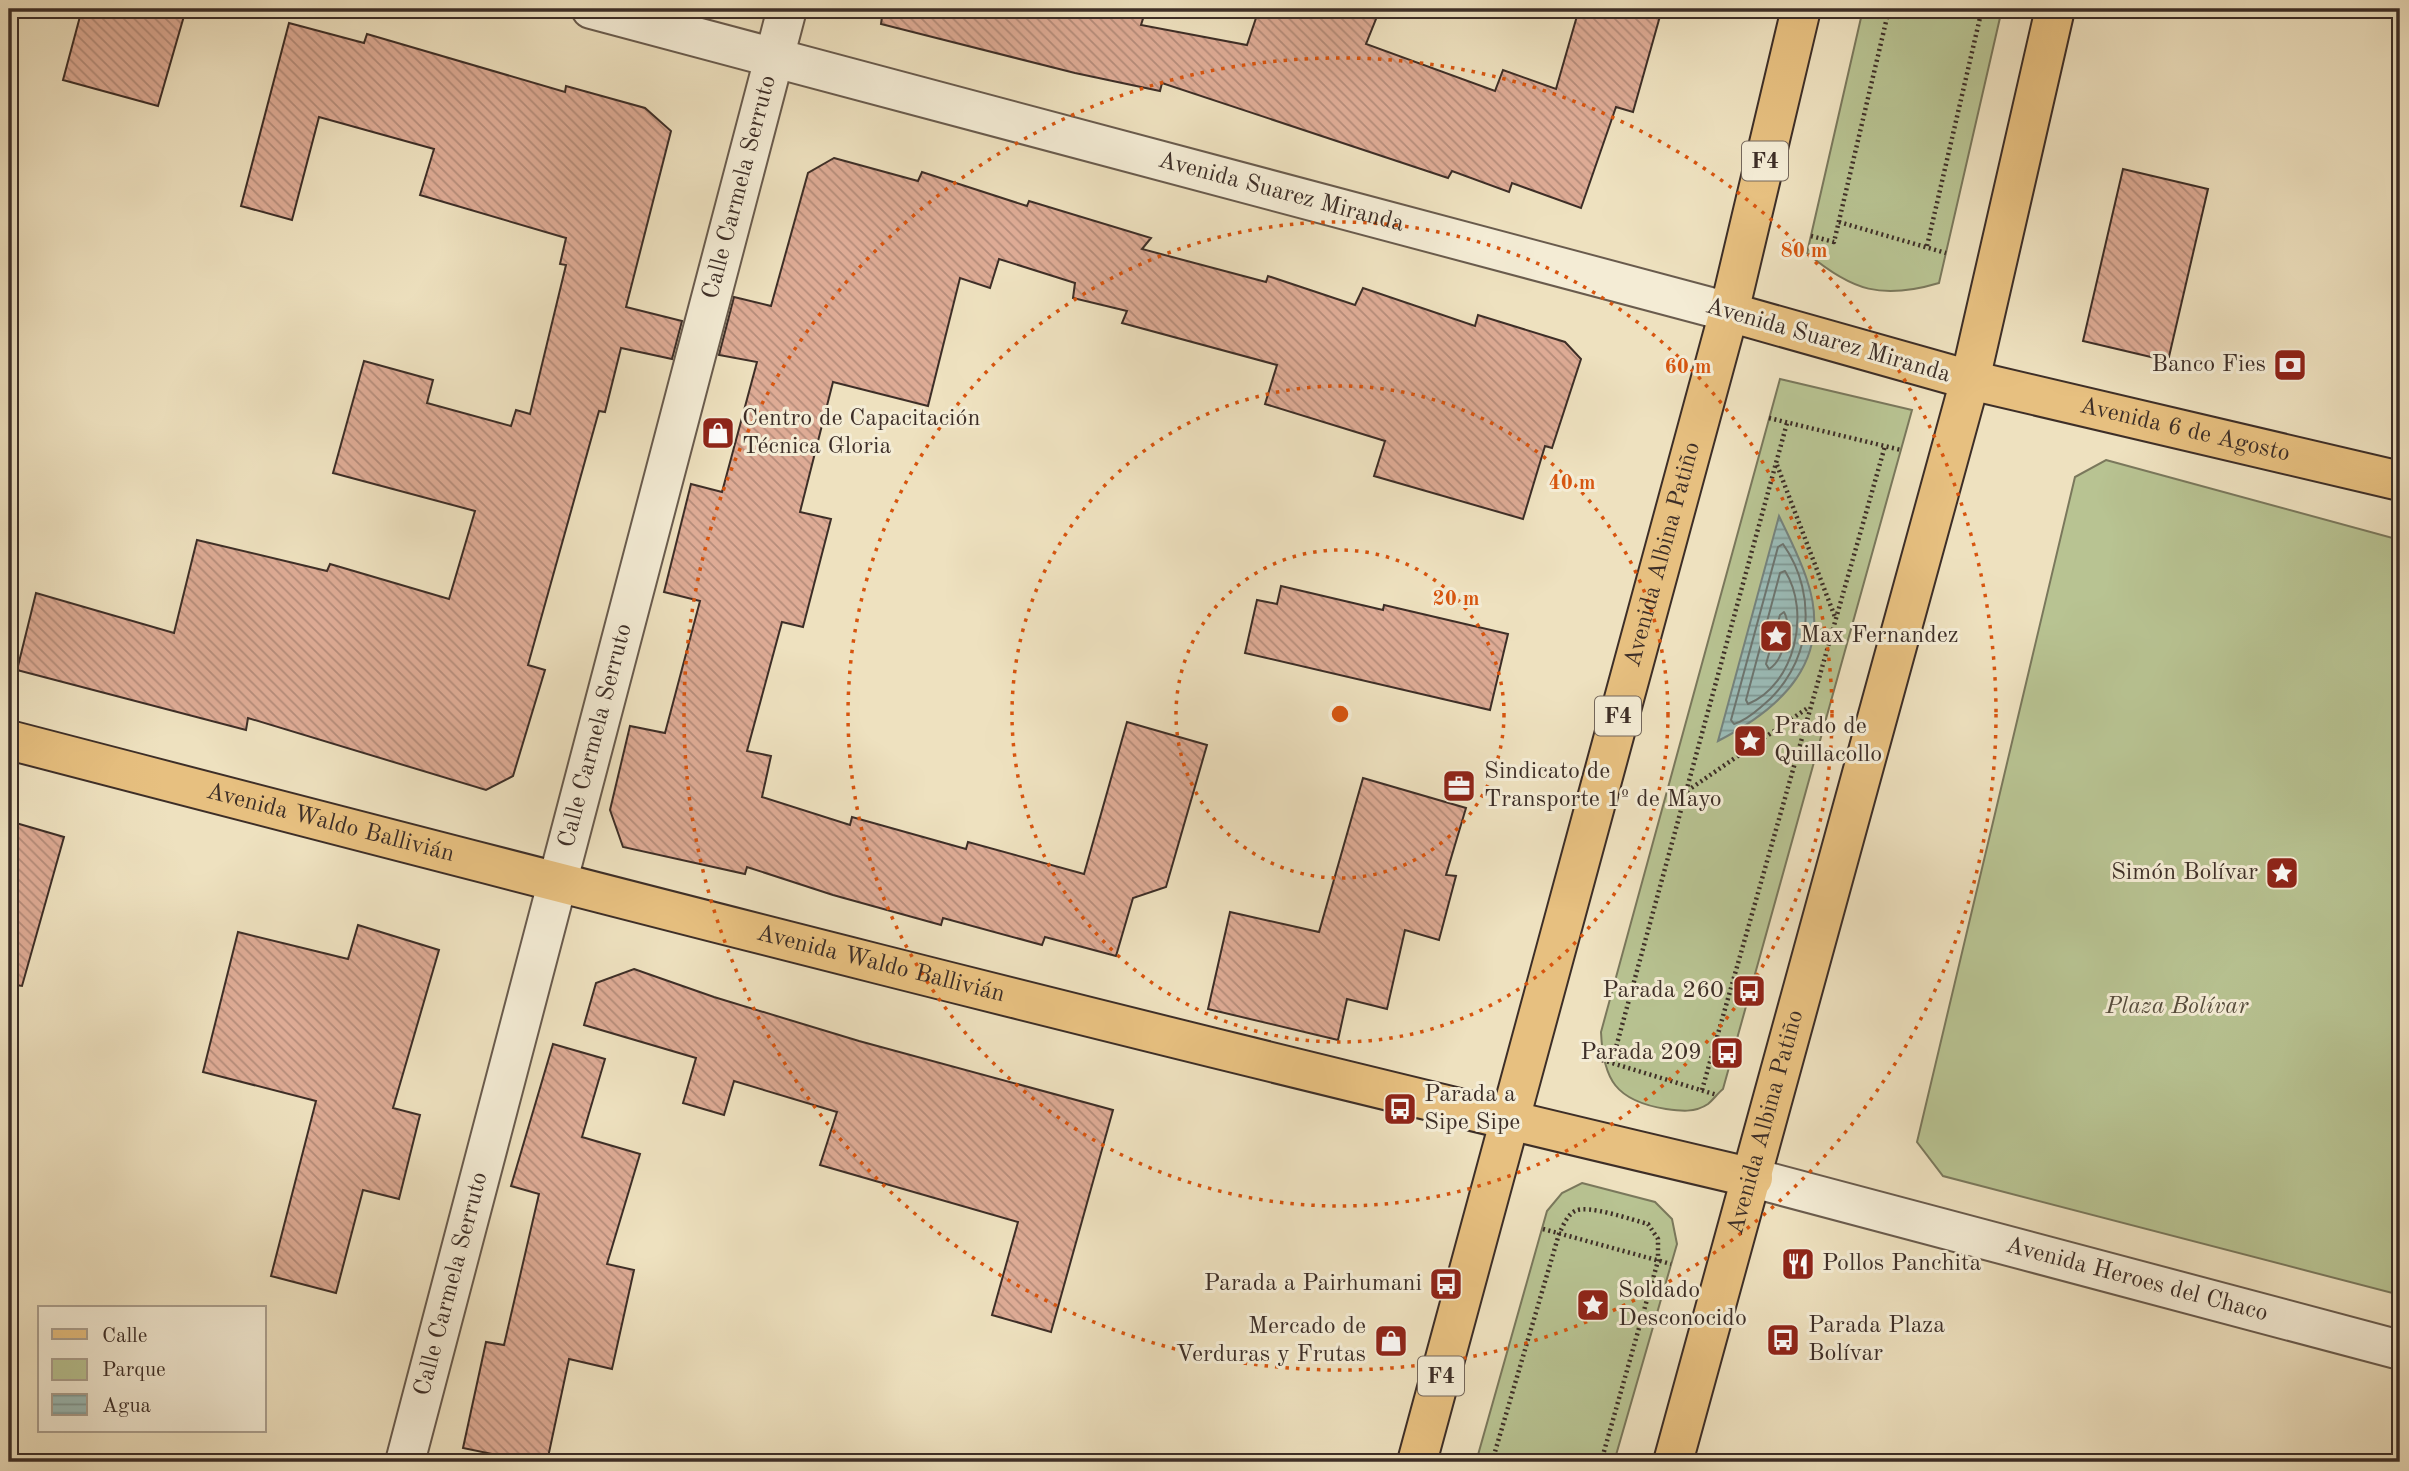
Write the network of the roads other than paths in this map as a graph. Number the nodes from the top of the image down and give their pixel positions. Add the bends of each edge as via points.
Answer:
1 (591, 9) edge
2 (787, 9) edge
3 (1801, 9) edge
4 (2055, 9) edge
5 (775, 58) junction
6 (1729, 312) junction
7 (1970, 380) junction
8 (2400, 481) edge
9 (9, 740) edge
10 (558, 883) junction
11 (1509, 1121) junction
12 (1753, 1178) junction
13 (2400, 1350) edge
14 (405, 1462) edge
15 (1417, 1462) edge
16 (1673, 1462) edge

1 - 5 street, Avenida Suarez Miranda
2 - 5 street, Calle Carmela Serruto
3 - 6 main road, Avenida Albina Patiño / F4
4 - 7 main road, Avenida Albina Patiño
5 - 6 street, Avenida Suarez Miranda
5 - 10 street, Calle Carmela Serruto
6 - 7 main road, Avenida Suarez Miranda
6 - 11 main road, Avenida Albina Patiño / F4
7 - 8 main road, Avenida 6 de Agosto
7 - 12 main road, Avenida Albina Patiño
9 - 10 main road, Avenida Waldo Ballivián
10 - 11 main road, Avenida Waldo Ballivián
10 - 14 street, Calle Carmela Serruto
11 - 12 main road, Avenida Waldo Ballivián
11 - 15 main road, Avenida Albina Patiño / F4
12 - 13 street, Avenida Heroes del Chaco
12 - 16 main road, Avenida Albina Patiño

